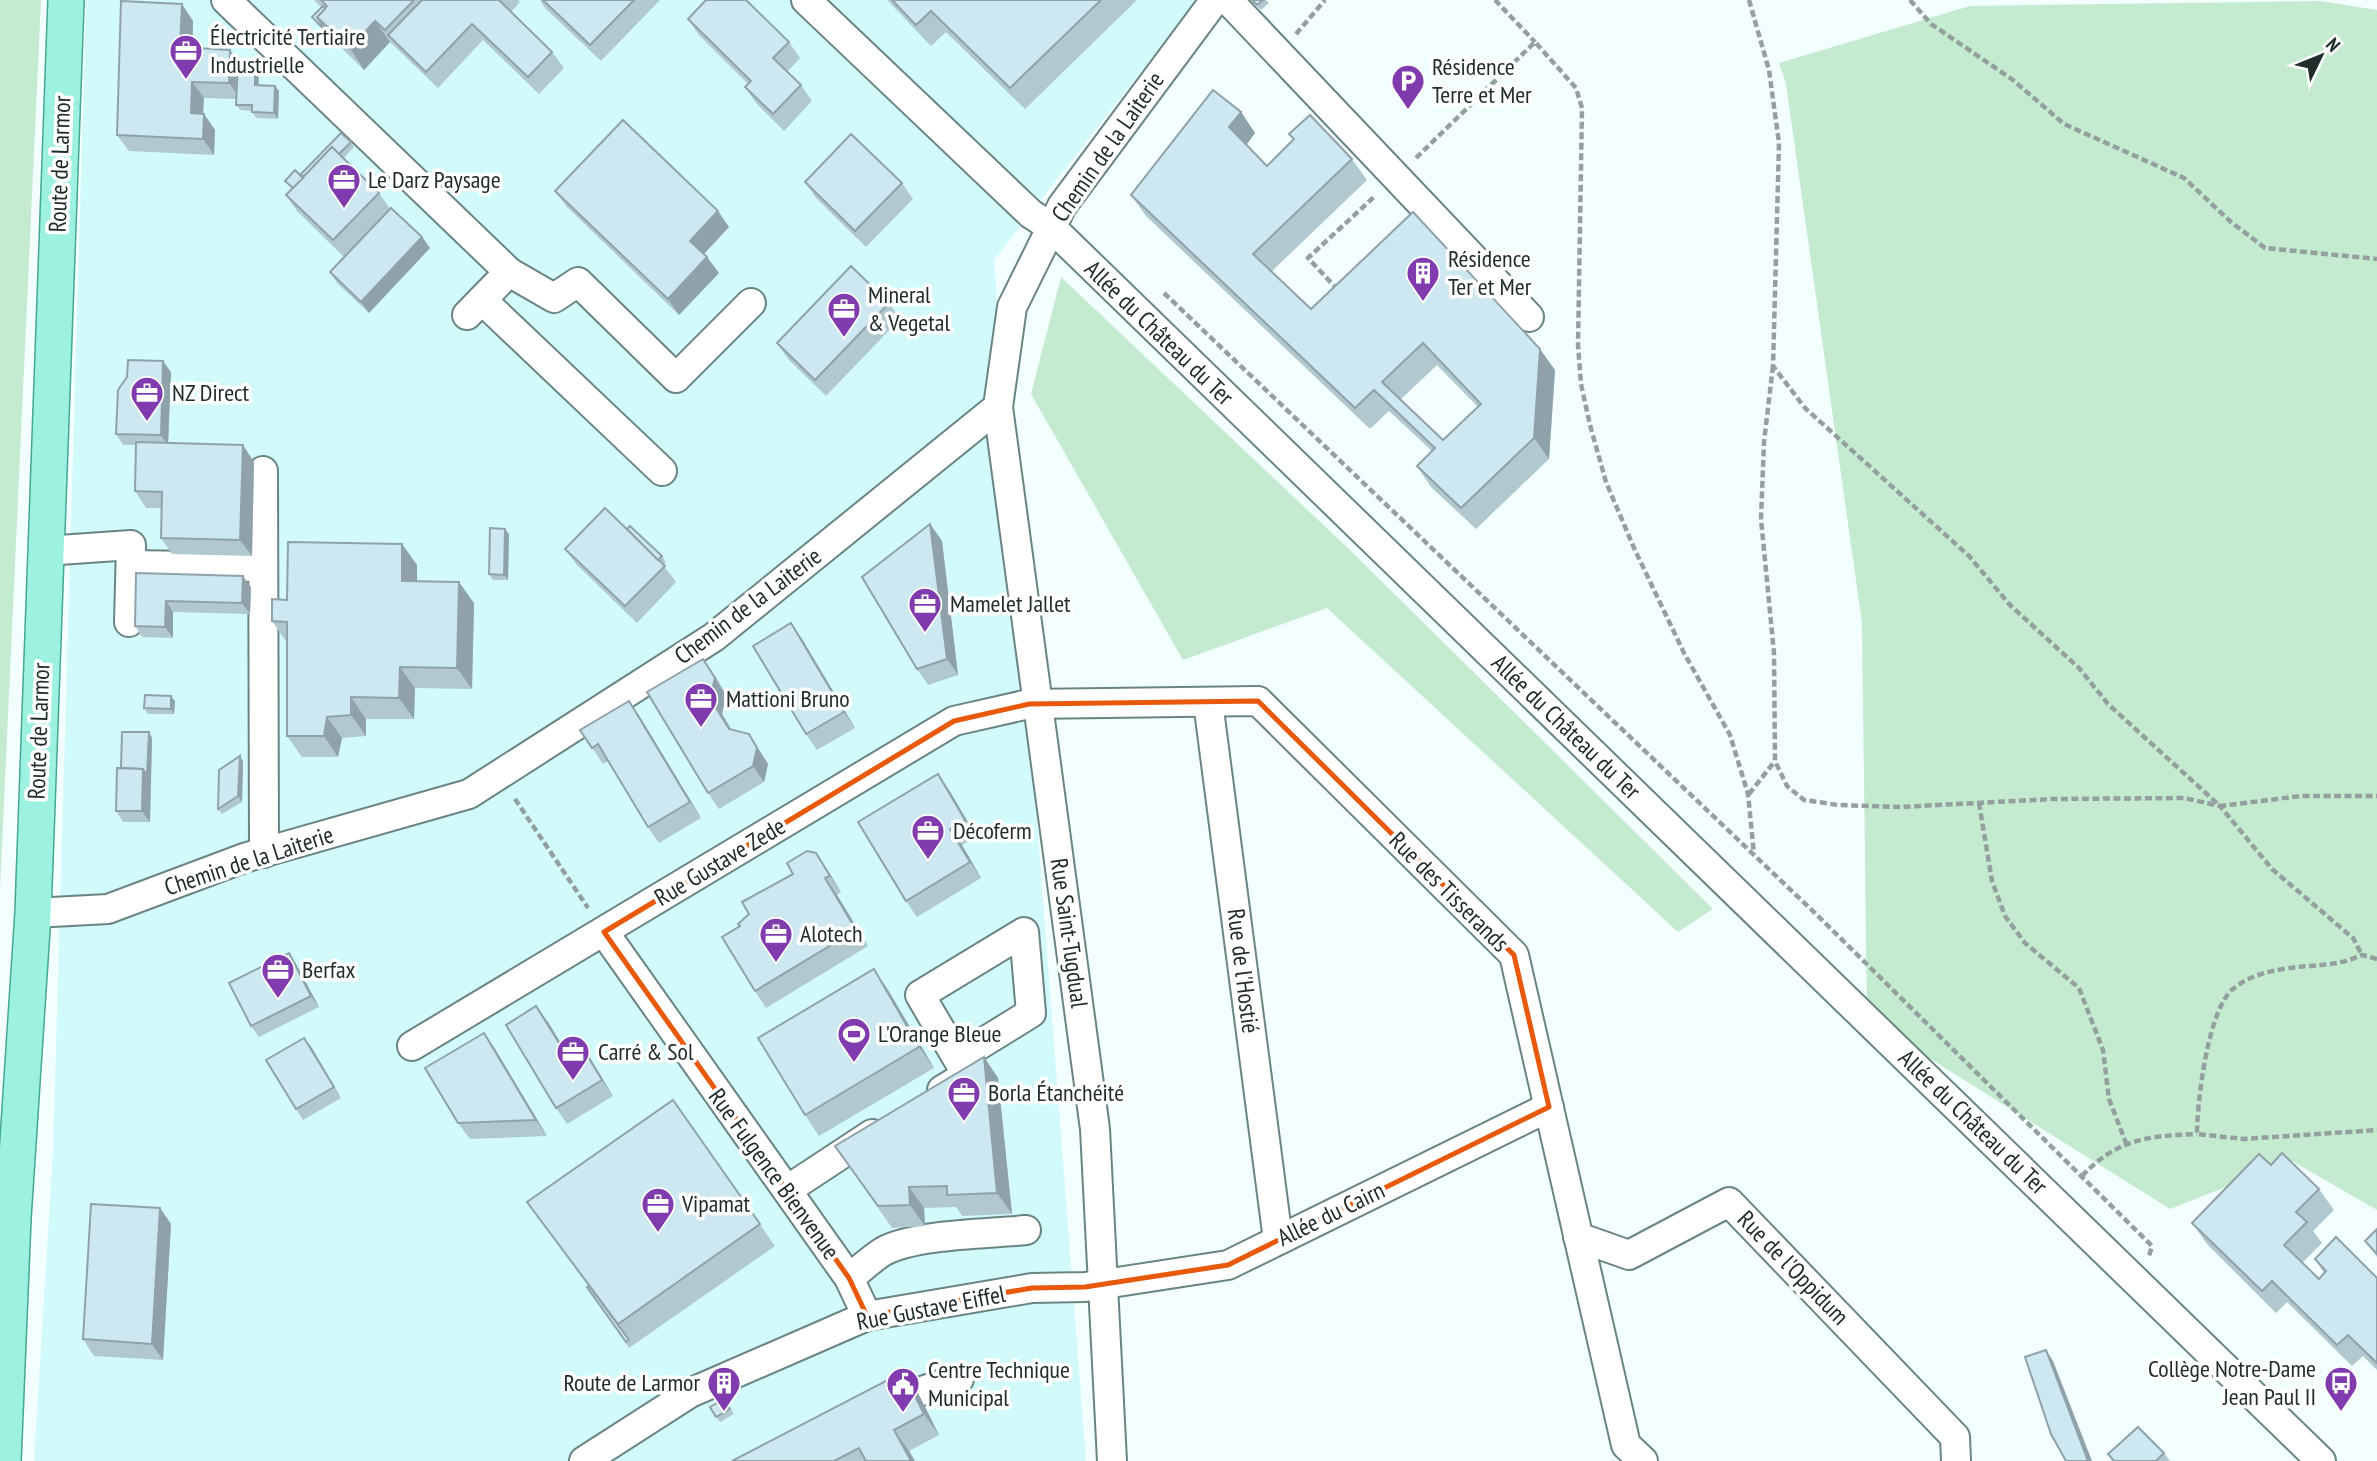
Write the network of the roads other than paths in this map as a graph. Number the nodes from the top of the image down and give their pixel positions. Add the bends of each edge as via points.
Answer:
1 (66, 0) edge
2 (226, 0) edge
3 (806, 0) edge
4 (1215, 0) edge
5 (1228, 0) edge
6 (1051, 227) junction
7 (509, 272) junction
8 (751, 303) dead end
9 (1529, 317) dead end
10 (999, 407) junction
11 (263, 471) dead end
12 (662, 471) dead end
13 (45, 551) junction
14 (131, 565) junction
15 (263, 567) junction
16 (130, 622) dead end
17 (1208, 702) junction
18 (1038, 704) junction
19 (264, 853) junction
20 (33, 913) junction
21 (604, 932) junction
22 (412, 1046) dead end
23 (958, 1058) junction
24 (923, 1102) edge
25 (1549, 1107) junction
26 (890, 1123) edge
27 (787, 1190) junction
28 (1026, 1230) dead end
29 (1578, 1237) junction
30 (1278, 1240) junction
31 (849, 1278) junction
32 (1101, 1284) junction
33 (867, 1316) junction
34 (959, 1379) dead end
35 (856, 1415) edge
36 (3, 1461) edge
37 (584, 1461) edge
38 (1112, 1461) edge
39 (1643, 1461) edge
40 (1956, 1461) edge
41 (2321, 1461) edge

1 - 13 main road, Route de Larmor
2 - 7 street
3 - 6 street, Allée du Château du Ter via 1031,214
4 - 6 street, Chemin de la Laiterie via 1087,169
5 - 9 street
6 - 10 street, Chemin de la Laiterie via 1012,307
6 - 41 street, Allée du Château du Ter
7 - 8 street via 554,298 578,282 676,378
7 - 12 street via 475,308
10 - 18 street, Rue Saint-Tugdual
10 - 19 street, Chemin de la Laiterie via 714,637 469,794
11 - 15 street
13 - 14 street via 131,545
13 - 20 main road, Route de Larmor
14 - 15 street
14 - 16 street
15 - 19 street
17 - 18 street, Rue des Tisserands
17 - 25 street, Rue des Tisserands via 1258,701 1514,955
17 - 30 street, Rue de l'Hostié
18 - 21 street, Rue Gustave Zede via 954,721
18 - 32 street, Rue Saint-Tugdual via 1095,1129
19 - 20 street, Chemin de la Laiterie via 108,909
20 - 36 main road, Route de Larmor
21 - 22 street, Rue Gustave Zede
21 - 27 street, Rue Fulgence Bienvenue
23 - 23 street via 920,995 1024,932 1031,1013
23 - 24 street via 967,1075
25 - 29 street, Rue des Tisserands
25 - 30 street, Allée du Cairn
26 - 27 street
27 - 31 street, Rue Fulgence Bienvenue
28 - 31 street via 895,1247
29 - 39 street, Rue des Tisserands via 1626,1445
29 - 40 street, Rue de l'Oppidum via 1629,1255 1729,1202 1955,1437
30 - 32 street, Allée du Cairn via 1228,1265
31 - 33 street, Rue Fulgence Bienvenue
32 - 33 street, Rue Gustave Eiffel via 1032,1288
32 - 38 street, Rue Saint-Tugdual
33 - 37 street, Rue Gustave Eiffel via 690,1393
34 - 35 street

